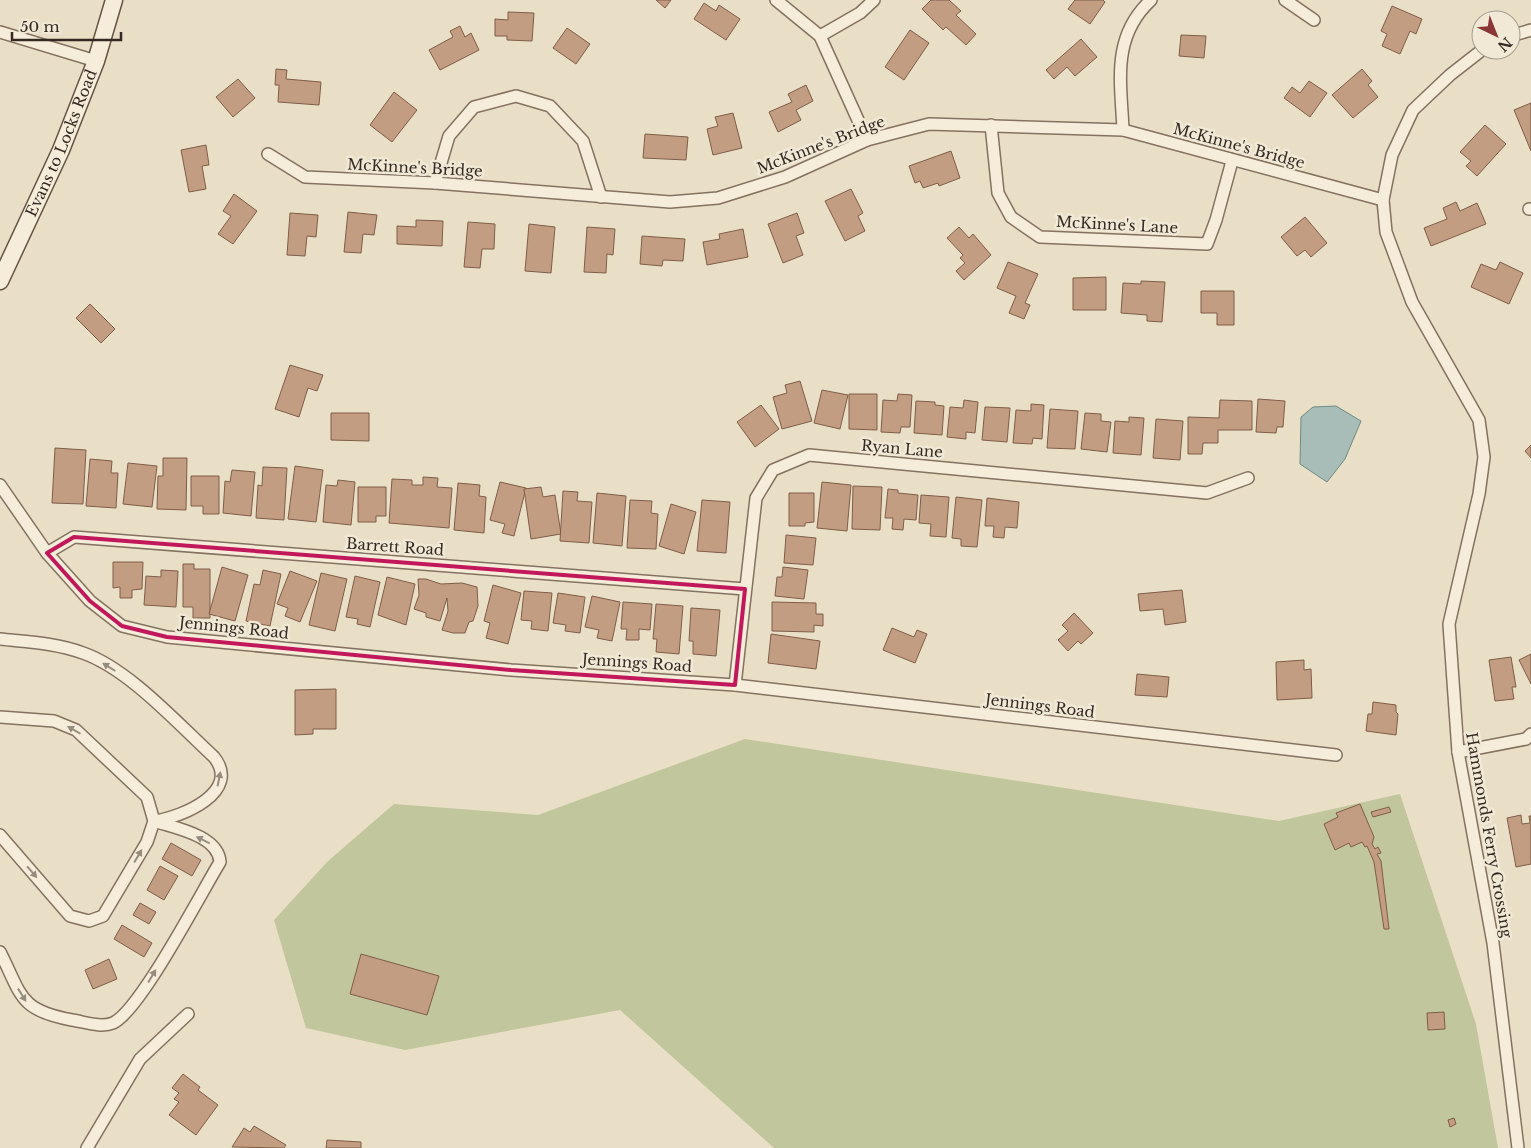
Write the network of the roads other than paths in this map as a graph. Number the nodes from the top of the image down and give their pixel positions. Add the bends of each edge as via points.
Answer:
1 (114, 0) edge
2 (776, 0) edge
3 (874, 0) edge
4 (1151, 0) edge
5 (1285, 0) edge
6 (1314, 20) dead end
7 (0, 32) edge
8 (820, 36) junction
9 (1471, 59) edge
10 (96, 61) junction
11 (991, 125) junction
12 (1123, 130) junction
13 (867, 140) junction
14 (268, 154) dead end
15 (1232, 161) junction
16 (435, 183) junction
17 (601, 197) junction
18 (1383, 200) junction
19 (0, 281) edge
20 (1248, 478) dead end
21 (0, 485) edge
22 (47, 553) junction
23 (745, 589) junction
24 (0, 639) edge
25 (735, 685) junction
26 (0, 717) edge
27 (1529, 739) edge
28 (1458, 752) junction
29 (1336, 755) dead end
30 (154, 821) junction
31 (0, 835) edge
32 (0, 952) edge
33 (188, 1014) dead end
34 (91, 1147) edge
35 (1518, 1148) edge

1 - 10 street, Evans to Locks Road
2 - 8 street
3 - 8 street via 860,13
4 - 12 street via 1128,28 1120,60
5 - 6 street
7 - 10 street
8 - 13 street
9 - 18 street, Hammonds Ferry Crossing via 1412,110 1392,155
10 - 19 street, Evans to Locks Road via 61,150
11 - 12 street, McKinne's Bridge
11 - 13 street, McKinne's Bridge via 929,124
11 - 15 street, McKinne's Lane via 998,193 1011,217 1040,237 1207,244
12 - 15 street, McKinne's Bridge
13 - 17 street, McKinne's Bridge via 784,177 718,198 670,202
14 - 16 street, McKinne's Bridge via 305,177
15 - 18 street, McKinne's Bridge
16 - 17 street, McKinne's Bridge
16 - 17 street via 449,136 474,107 516,96 550,106 582,141
18 - 28 street, Hammonds Ferry Crossing via 1386,232 1412,302 1479,420 1483,448 1479,494 1449,624
20 - 23 street, Ryan Lane via 1207,493 809,455 773,470 756,498
21 - 22 street, Jennings Road
22 - 23 street, Barrett Road via 74,537
22 - 25 street, Jennings Road via 90,601 122,626 167,637 511,670
23 - 25 street, Ryan Lane
30 -> 24 street via 172,819 192,811 211,796 219,784 220,764 124,676 104,663 59,646
25 - 29 street, Jennings Road
30 -> 26 street via 147,797 76,730 54,721
27 - 28 street
28 - 35 street, Hammonds Ferry Crossing via 1492,943
31 -> 30 street via 70,916 89,921 103,916 147,842
32 -> 30 street via 23,1000 33,1008 61,1018 101,1025 122,1018 140,996 220,862 215,847 205,840
33 - 34 street via 140,1060

